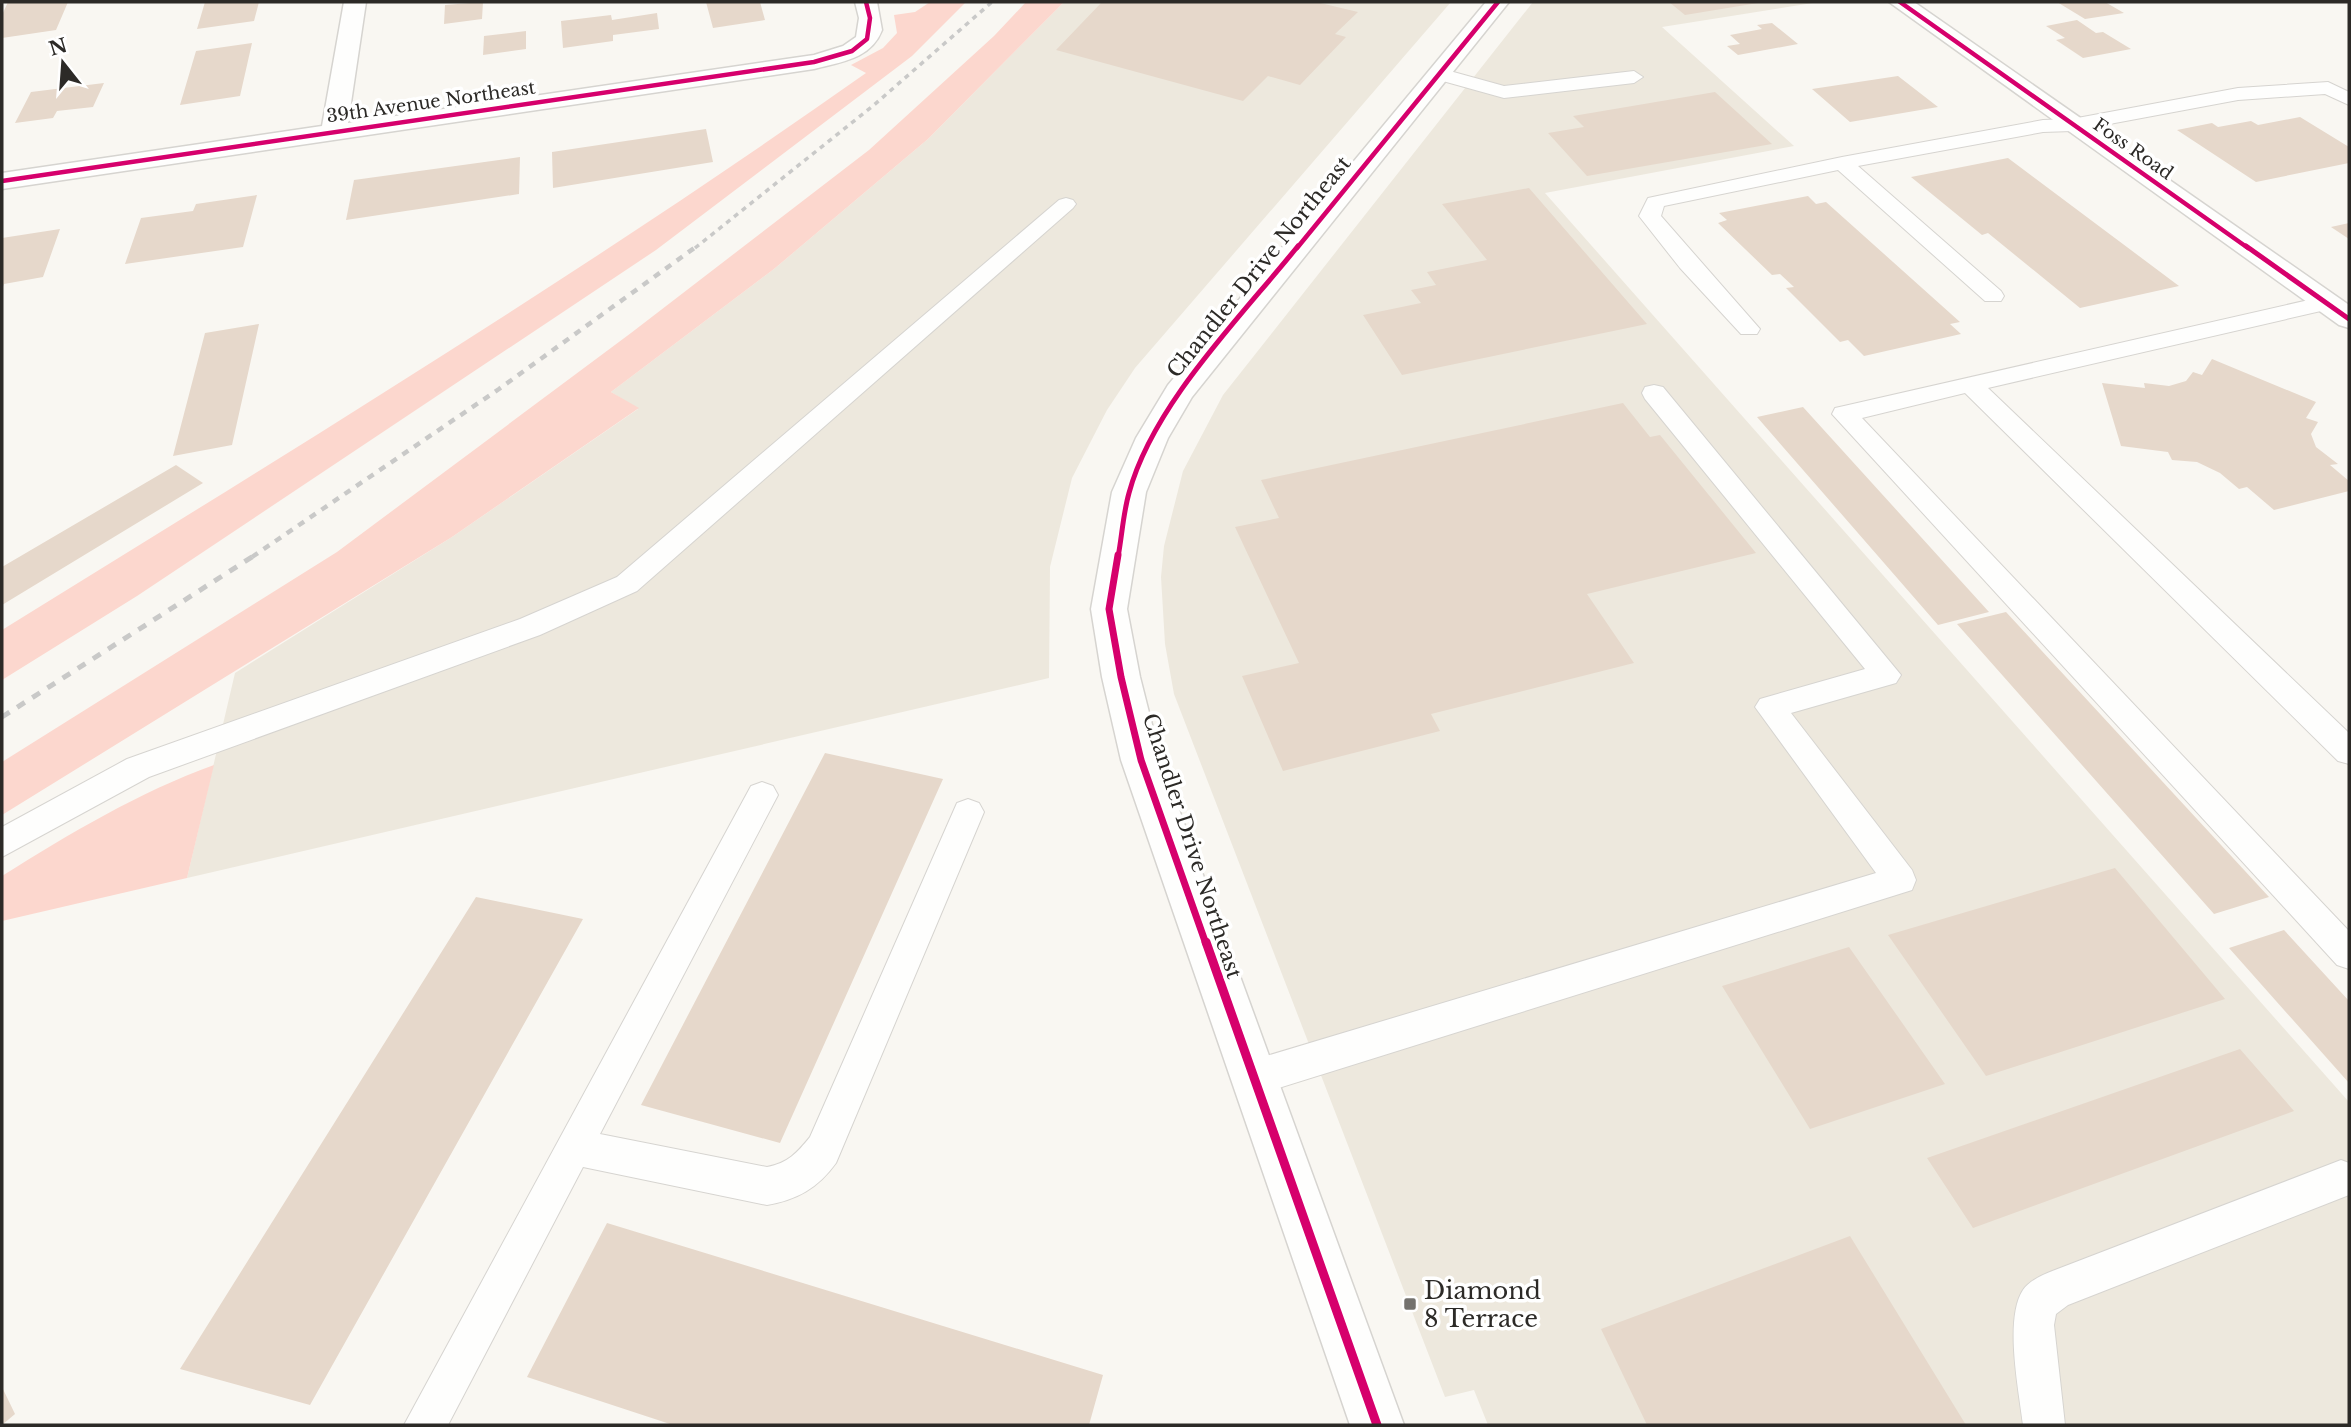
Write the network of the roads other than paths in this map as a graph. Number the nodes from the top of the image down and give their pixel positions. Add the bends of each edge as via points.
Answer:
1 (355, 2) edge
2 (866, 2) edge
3 (1498, 2) edge
4 (1900, 2) edge
5 (1439, 74) junction
6 (1634, 77) dead end
7 (2349, 99) edge
8 (2072, 125) junction
9 (334, 132) junction
10 (1842, 163) junction
11 (2, 181) edge
12 (1066, 204) dead end
13 (1993, 296) dead end
14 (2326, 303) junction
15 (2349, 320) edge
16 (1749, 329) dead end
17 (1970, 384) junction
18 (1654, 393) dead end
19 (2349, 751) edge
20 (762, 795) dead end
21 (968, 811) dead end
22 (2, 843) edge
23 (2349, 954) edge
24 (1253, 1078) junction
25 (574, 1147) junction
26 (2341, 1179) dead end
27 (425, 1425) edge
28 (1377, 1425) edge
29 (2044, 1425) edge

1 - 9 street
2 - 9 street, 39th Avenue Northeast via 873,21 864,46 814,62
3 - 5 street, Chandler Drive Northeast
4 - 8 street, Foss Road
5 - 6 lane via 1504,92
5 - 24 street, Chandler Drive Northeast via 1178,392 1129,492 1118,547 1110,609 1141,760
7 - 8 lane via 2328,88 2238,94
8 - 10 lane via 2043,126
8 - 14 street, Foss Road
9 - 11 street, 39th Avenue Northeast
10 - 13 lane
10 - 16 lane via 1655,202 1650,216
12 - 22 lane via 627,583 530,627 138,768
14 - 15 street, Foss Road
14 - 17 lane
17 - 19 lane
17 - 23 lane via 1844,414
18 - 24 lane via 1886,675 1770,707 1900,880
20 - 25 lane
21 - 25 lane via 823,1150 810,1168 789,1183 766,1186
24 - 28 street, Chandler Drive Northeast
25 - 27 lane
26 - 29 lane via 2055,1290 2038,1303 2034,1325

